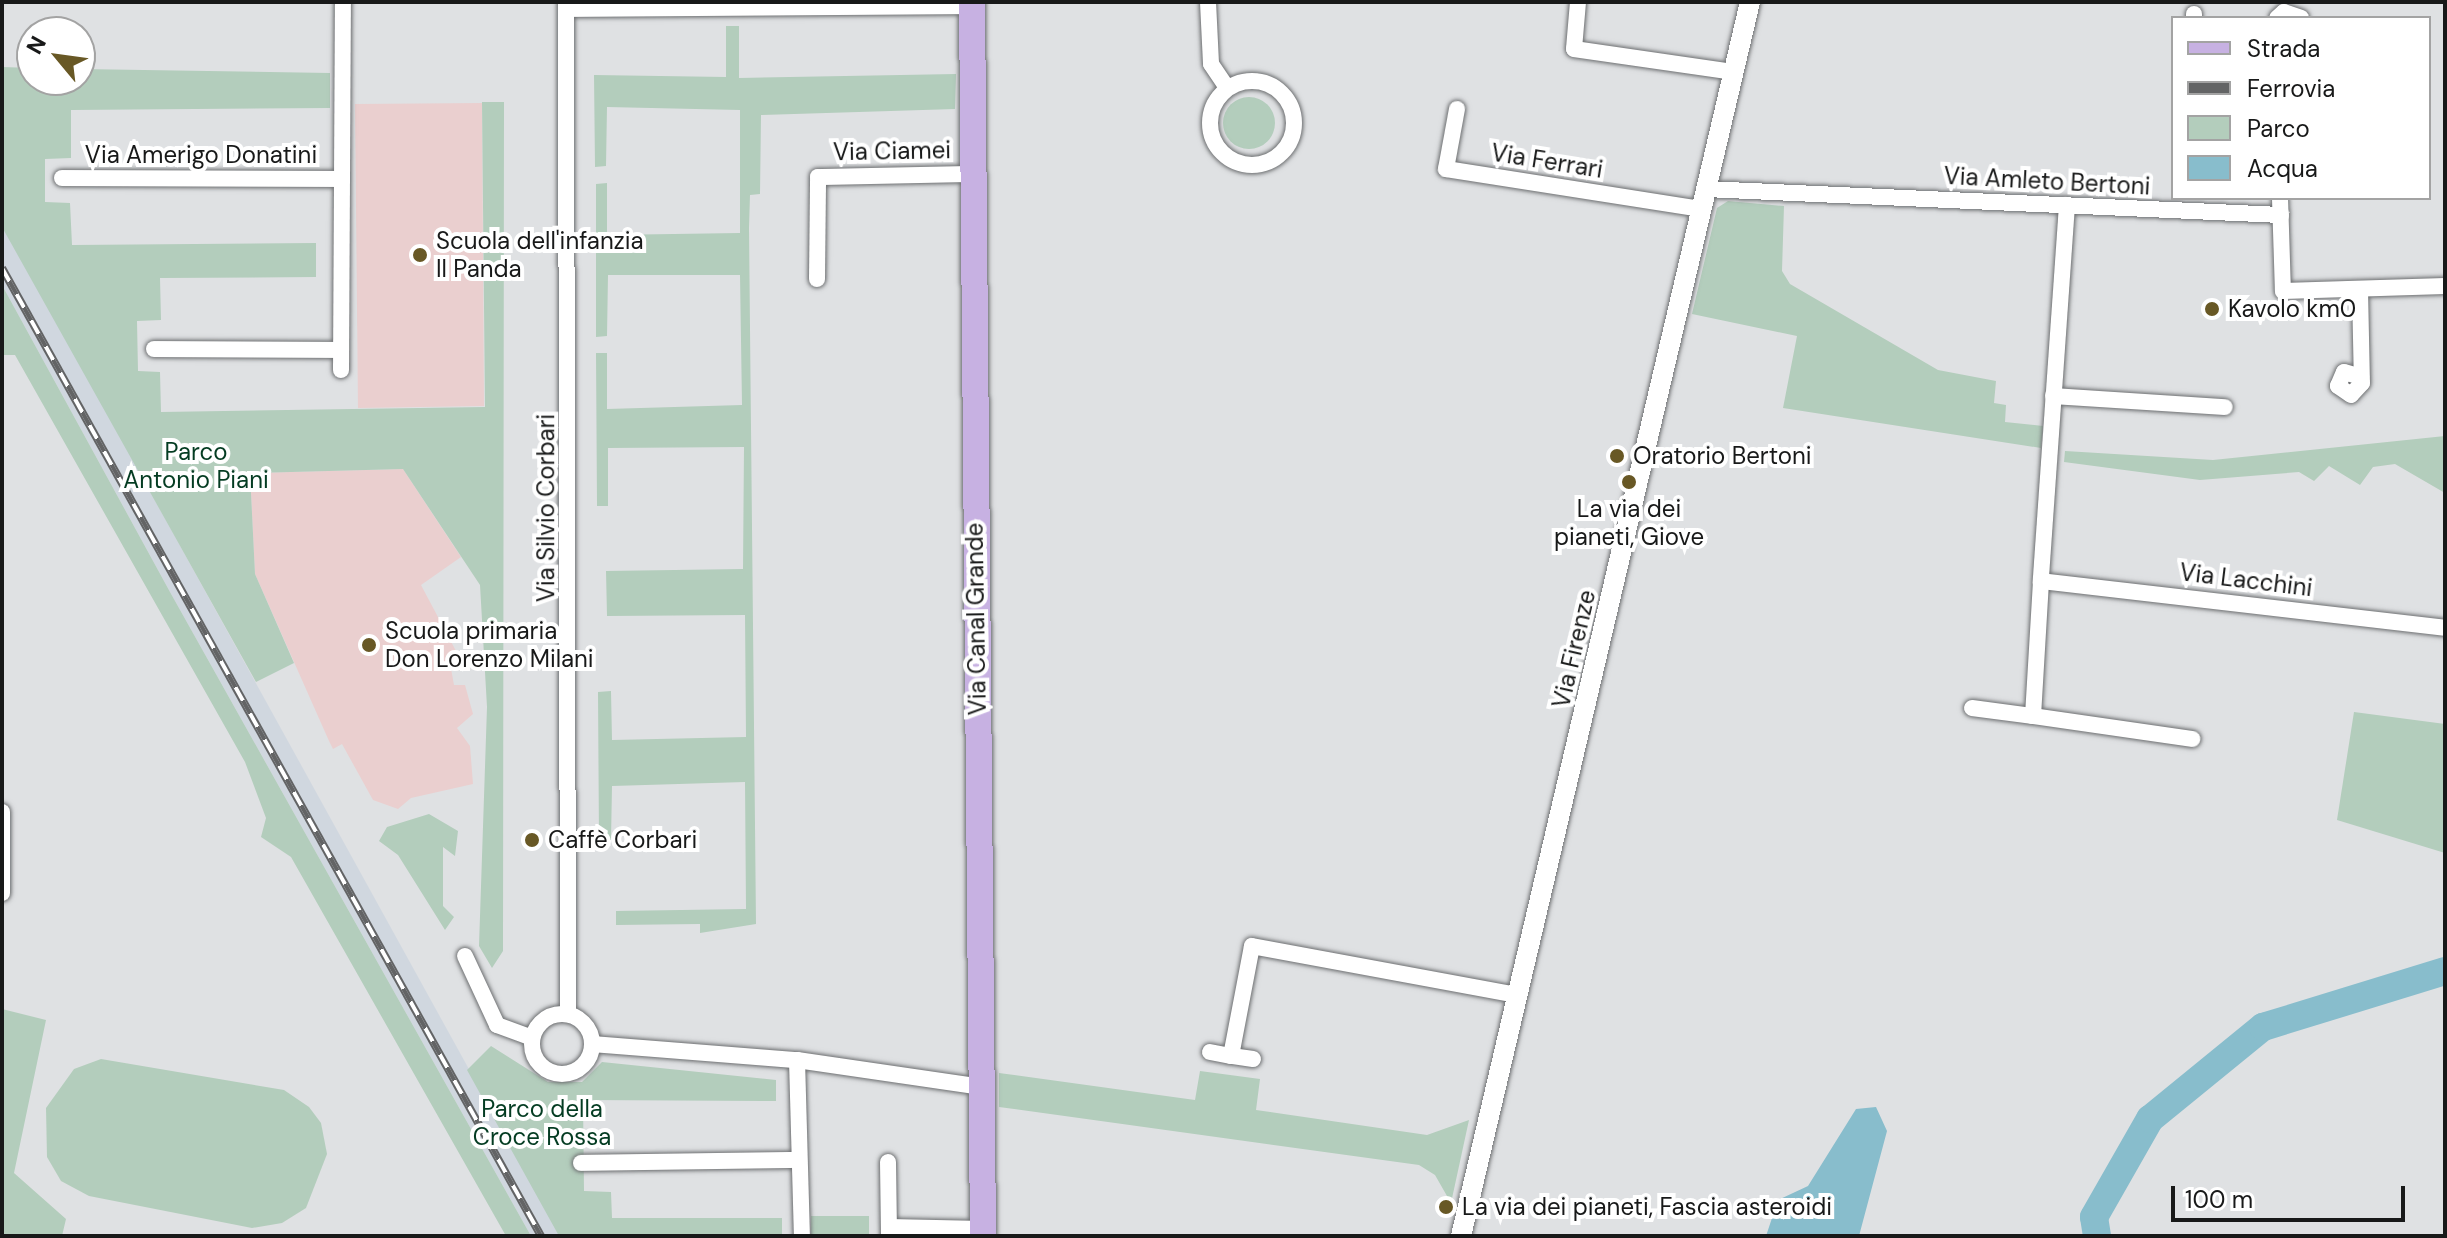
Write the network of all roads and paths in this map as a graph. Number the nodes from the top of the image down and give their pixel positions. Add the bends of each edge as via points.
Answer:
1 (343, 2) edge
2 (1208, 2) edge
3 (1578, 2) edge
4 (1750, 2) edge
5 (972, 4) edge
6 (566, 6) edge
7 (732, 6) edge
8 (1734, 72) junction
9 (1227, 88) junction
10 (1457, 109) dead end
11 (973, 174) junction
12 (62, 178) dead end
13 (341, 179) junction
14 (1704, 199) junction
15 (2067, 205) junction
16 (2280, 206) edge
17 (817, 279) dead end
18 (2445, 286) edge
19 (2360, 290) junction
20 (154, 349) dead end
21 (341, 350) junction
22 (341, 370) dead end
23 (2361, 377) dead end
24 (2053, 396) junction
25 (2225, 407) dead end
26 (2041, 581) junction
27 (2445, 628) edge
28 (1972, 708) dead end
29 (2033, 716) junction
30 (2192, 739) dead end
31 (2, 812) edge
32 (2, 893) edge
33 (465, 956) dead end
34 (1516, 995) junction
35 (568, 1014) junction
36 (532, 1038) junction
37 (592, 1044) junction
38 (1210, 1052) dead end
39 (1231, 1056) junction
40 (1253, 1059) dead end
41 (797, 1060) junction
42 (982, 1087) junction
43 (799, 1160) junction
44 (888, 1162) dead end
45 (581, 1163) dead end
46 (889, 1232) edge
47 (983, 1233) edge
48 (802, 1236) edge
49 (1461, 1236) edge

1 - 13 street, Via Amerigo Donatini
2 - 9 street via 1211,64
3 - 8 street via 1574,49
4 - 8 street, Via Firenze
5 - 7 street
5 - 11 main road, Via Canal Grande
6 - 7 street
6 - 35 street, Via Silvio Corbari
8 - 14 street, Via Firenze
9 - 9 street via 1210,126 1221,152 1247,165 1276,158 1292,137 1287,98 1266,82
10 - 14 street, Via Ferrari via 1446,169
11 - 17 street, Via Ciamei via 818,177
11 - 42 main road, Via Canal Grande
12 - 13 street, Via Amerigo Donatini
13 - 21 street, Via Amerigo Donatini
14 - 15 street, Via Amleto Bertoni
14 - 34 street, Via Firenze
15 - 16 street, Via Amleto Bertoni
15 - 24 street
16 - 19 street, Via Amleto Bertoni via 2283,291
18 - 19 street, Via Amleto Bertoni
19 - 23 street
20 - 21 street
21 - 22 street, Via Amerigo Donatini
24 - 25 street
24 - 26 street
26 - 27 street, Via Lacchini
26 - 29 street
28 - 29 street
29 - 30 street
31 - 32 street
33 - 36 street via 497,1025
34 - 39 street via 1252,946
34 - 49 street, Via Firenze
35 - 36 street via 541,1022
35 - 37 street via 588,1028
36 - 37 street via 540,1064 556,1074 581,1067
37 - 41 street
38 - 39 street
39 - 40 street
41 - 42 street
41 - 43 street
42 - 47 main road, Via Canal Grande
43 - 45 street
43 - 48 street
44 - 46 street
46 - 47 street

